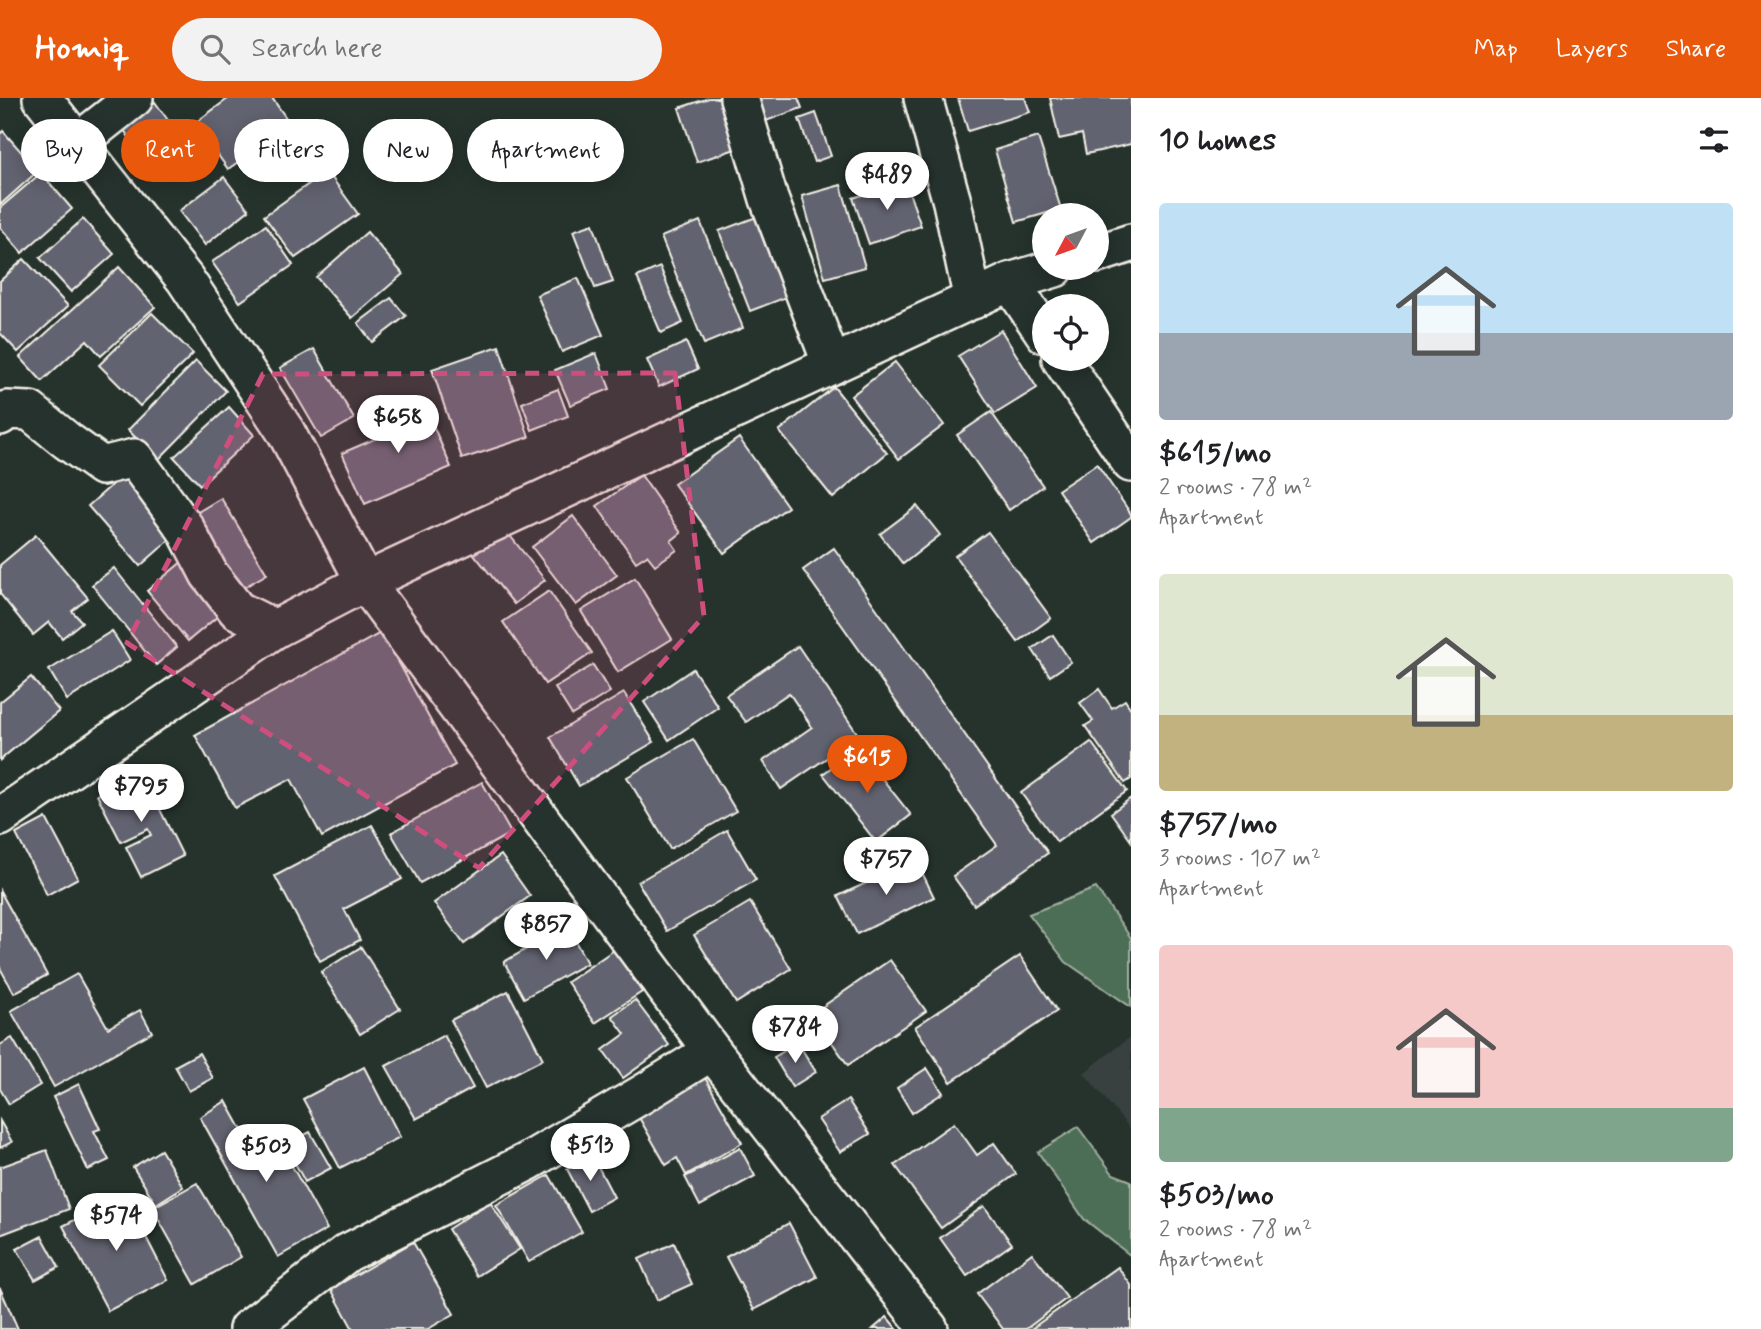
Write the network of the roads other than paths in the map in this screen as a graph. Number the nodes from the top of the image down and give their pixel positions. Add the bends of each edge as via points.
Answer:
1 (42, 98) edge
2 (134, 98) edge
3 (739, 98) edge
4 (923, 98) edge
5 (58, 119) edge
6 (107, 119) edge
7 (107, 181) edge
8 (1131, 243) edge
9 (1110, 250) edge
10 (1032, 275) edge
11 (1010, 282) junction
12 (973, 300) junction
13 (1032, 315) edge
14 (832, 365) junction
15 (1069, 371) edge
16 (0, 416) edge
17 (1131, 463) edge
18 (365, 582) junction
19 (275, 629) junction
20 (0, 817) edge
21 (712, 1051) junction
22 (248, 1329) edge
23 (929, 1329) edge

1 - 5 street
2 - 6 street
3 - 14 street via 769,199
4 - 12 street
7 - 18 street via 185,279 286,432
8 - 9 street
10 - 11 street
11 - 12 street
11 - 13 street
12 - 14 street
14 - 18 street
15 - 17 street
16 - 19 street via 7,410 30,411 102,466 134,458 237,610
18 - 19 street
18 - 21 street
19 - 20 street
21 - 22 street via 527,1162 348,1253
21 - 23 street

